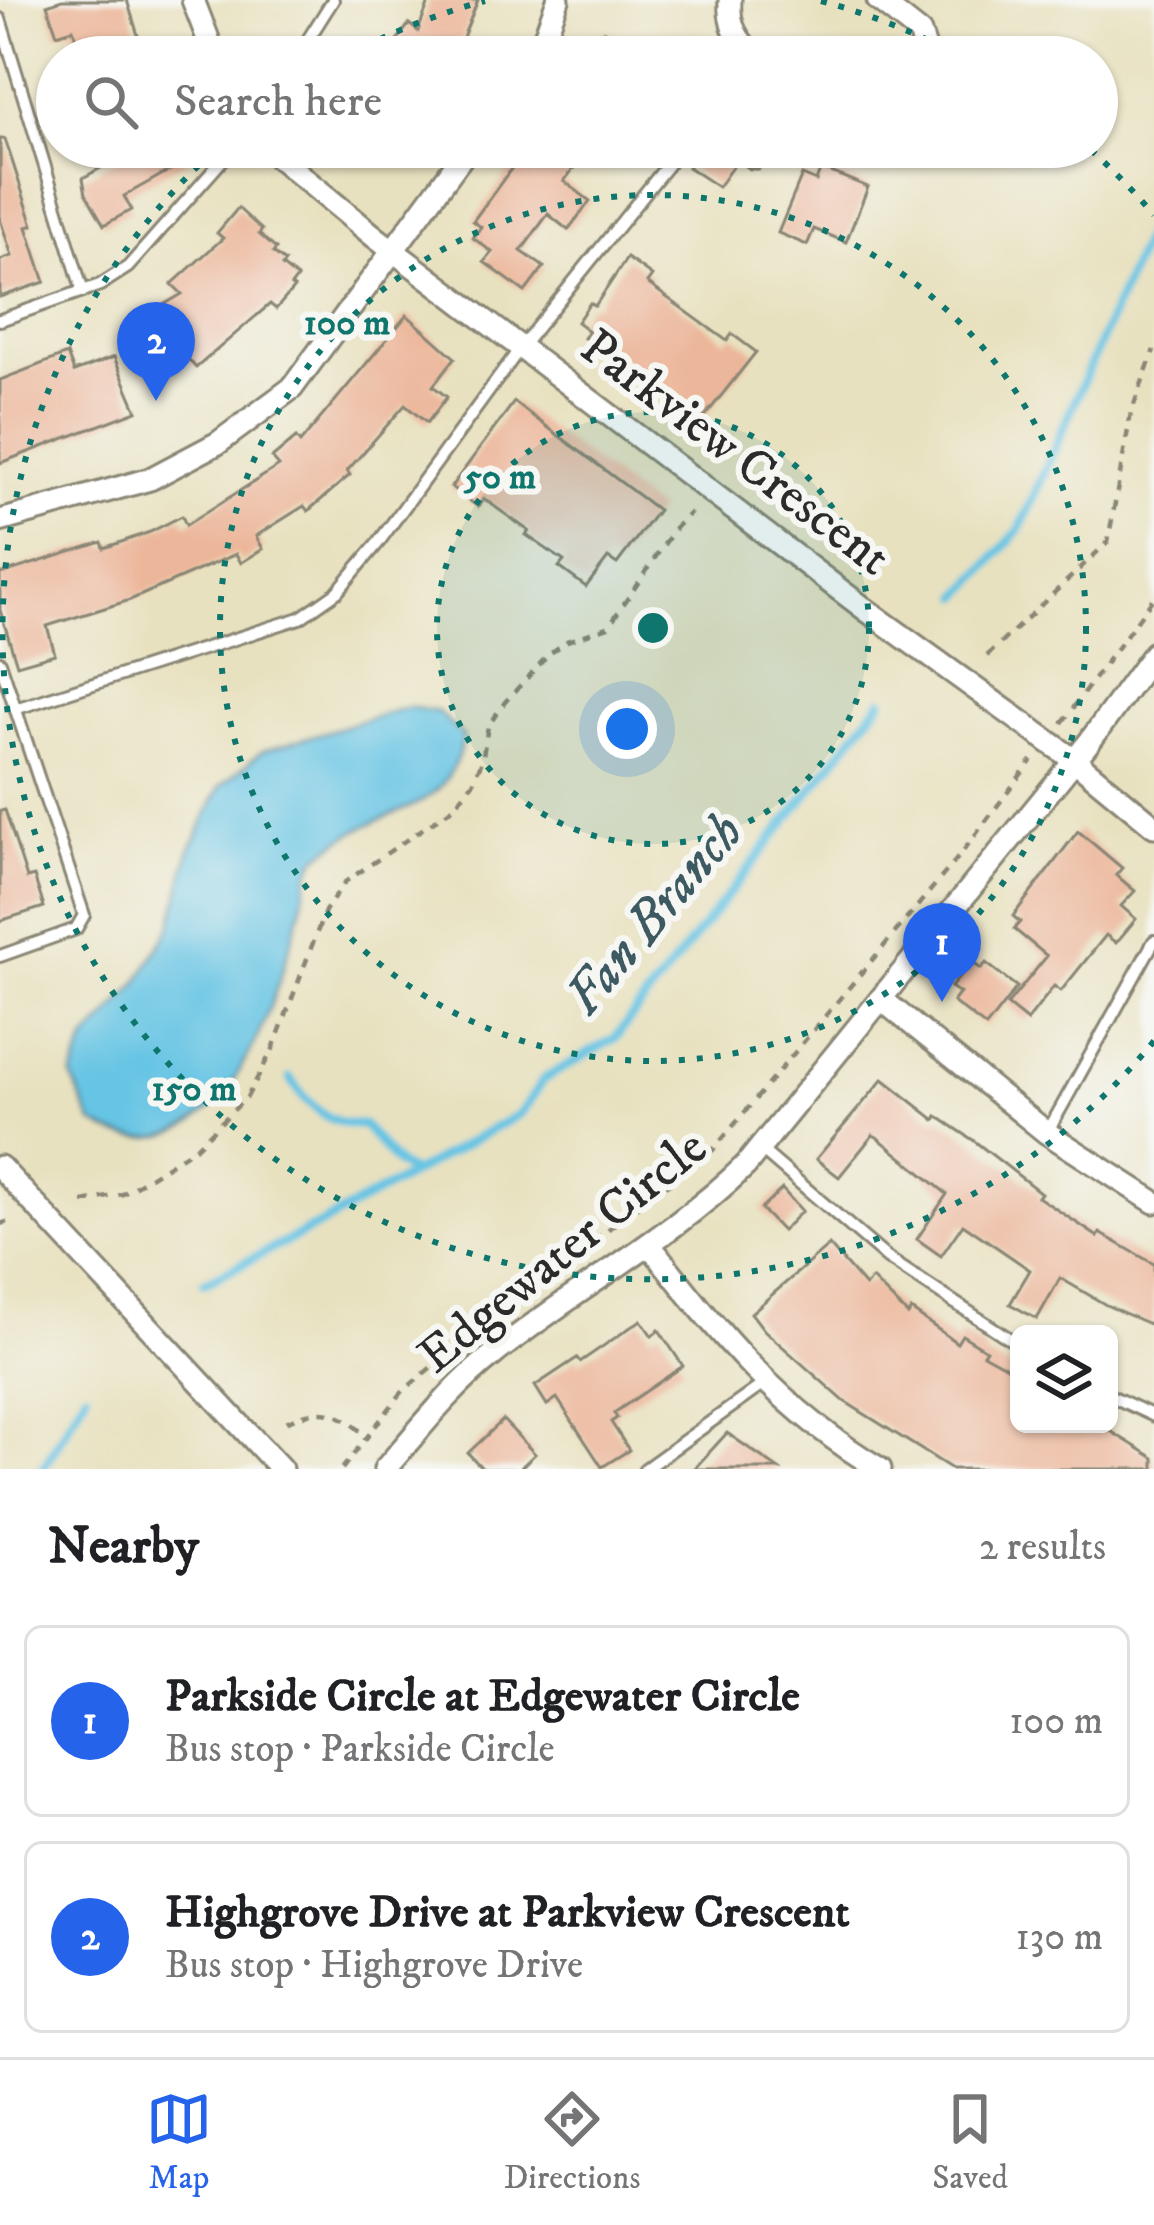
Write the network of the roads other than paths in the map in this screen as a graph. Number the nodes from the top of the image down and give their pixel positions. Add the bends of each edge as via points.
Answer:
1 (193, 0) edge
2 (333, 0) edge
3 (558, 0) edge
4 (730, 0) edge
5 (878, 0) edge
6 (0, 19) edge
7 (207, 36) edge
8 (310, 36) edge
9 (545, 36) edge
10 (737, 36) edge
11 (921, 36) edge
12 (36, 137) edge
13 (45, 168) edge
14 (216, 168) edge
15 (292, 168) edge
16 (454, 168) edge
17 (665, 168) edge
18 (394, 250) junction
19 (83, 292) junction
20 (0, 320) edge
21 (521, 347) junction
22 (0, 521) edge
23 (1154, 653) edge
24 (0, 662) edge
25 (15, 709) junction
26 (1073, 760) junction
27 (1154, 826) edge
28 (1154, 941) edge
29 (0, 956) edge
30 (881, 999) junction
31 (1047, 1132) junction
32 (759, 1148) junction
33 (0, 1166) edge
34 (1154, 1202) edge
35 (649, 1244) junction
36 (1010, 1339) edge
37 (765, 1383) junction
38 (1118, 1399) edge
39 (1154, 1416) edge
40 (281, 1469) edge
41 (385, 1469) edge
42 (645, 1469) edge
43 (880, 1469) edge

1 - 7 street
2 - 8 lane
3 - 9 street
4 - 10 street
5 - 11 street
6 - 12 lane
13 - 19 lane
14 - 19 lane via 128,267
15 - 18 street, Parkview Crescent
16 - 18 street
17 - 21 lane
18 - 21 street, Parkview Crescent
18 - 22 street via 292,388 218,443 150,479
19 - 20 lane
21 - 25 lane via 338,592 300,618
21 - 26 street, Parkview Crescent
23 - 26 street, Edgewater Circle
24 - 25 lane
25 - 29 lane via 85,915 76,929
26 - 27 street, Parkview Crescent
26 - 30 street, Edgewater Circle
28 - 31 lane
30 - 31 street
30 - 32 street, Edgewater Circle
31 - 34 street
32 - 35 street, Edgewater Circle via 720,1191
32 - 36 lane via 887,1258
33 - 40 street
35 - 37 street
35 - 41 street, Edgewater Circle via 494,1354
37 - 42 lane
37 - 43 street
38 - 39 lane

